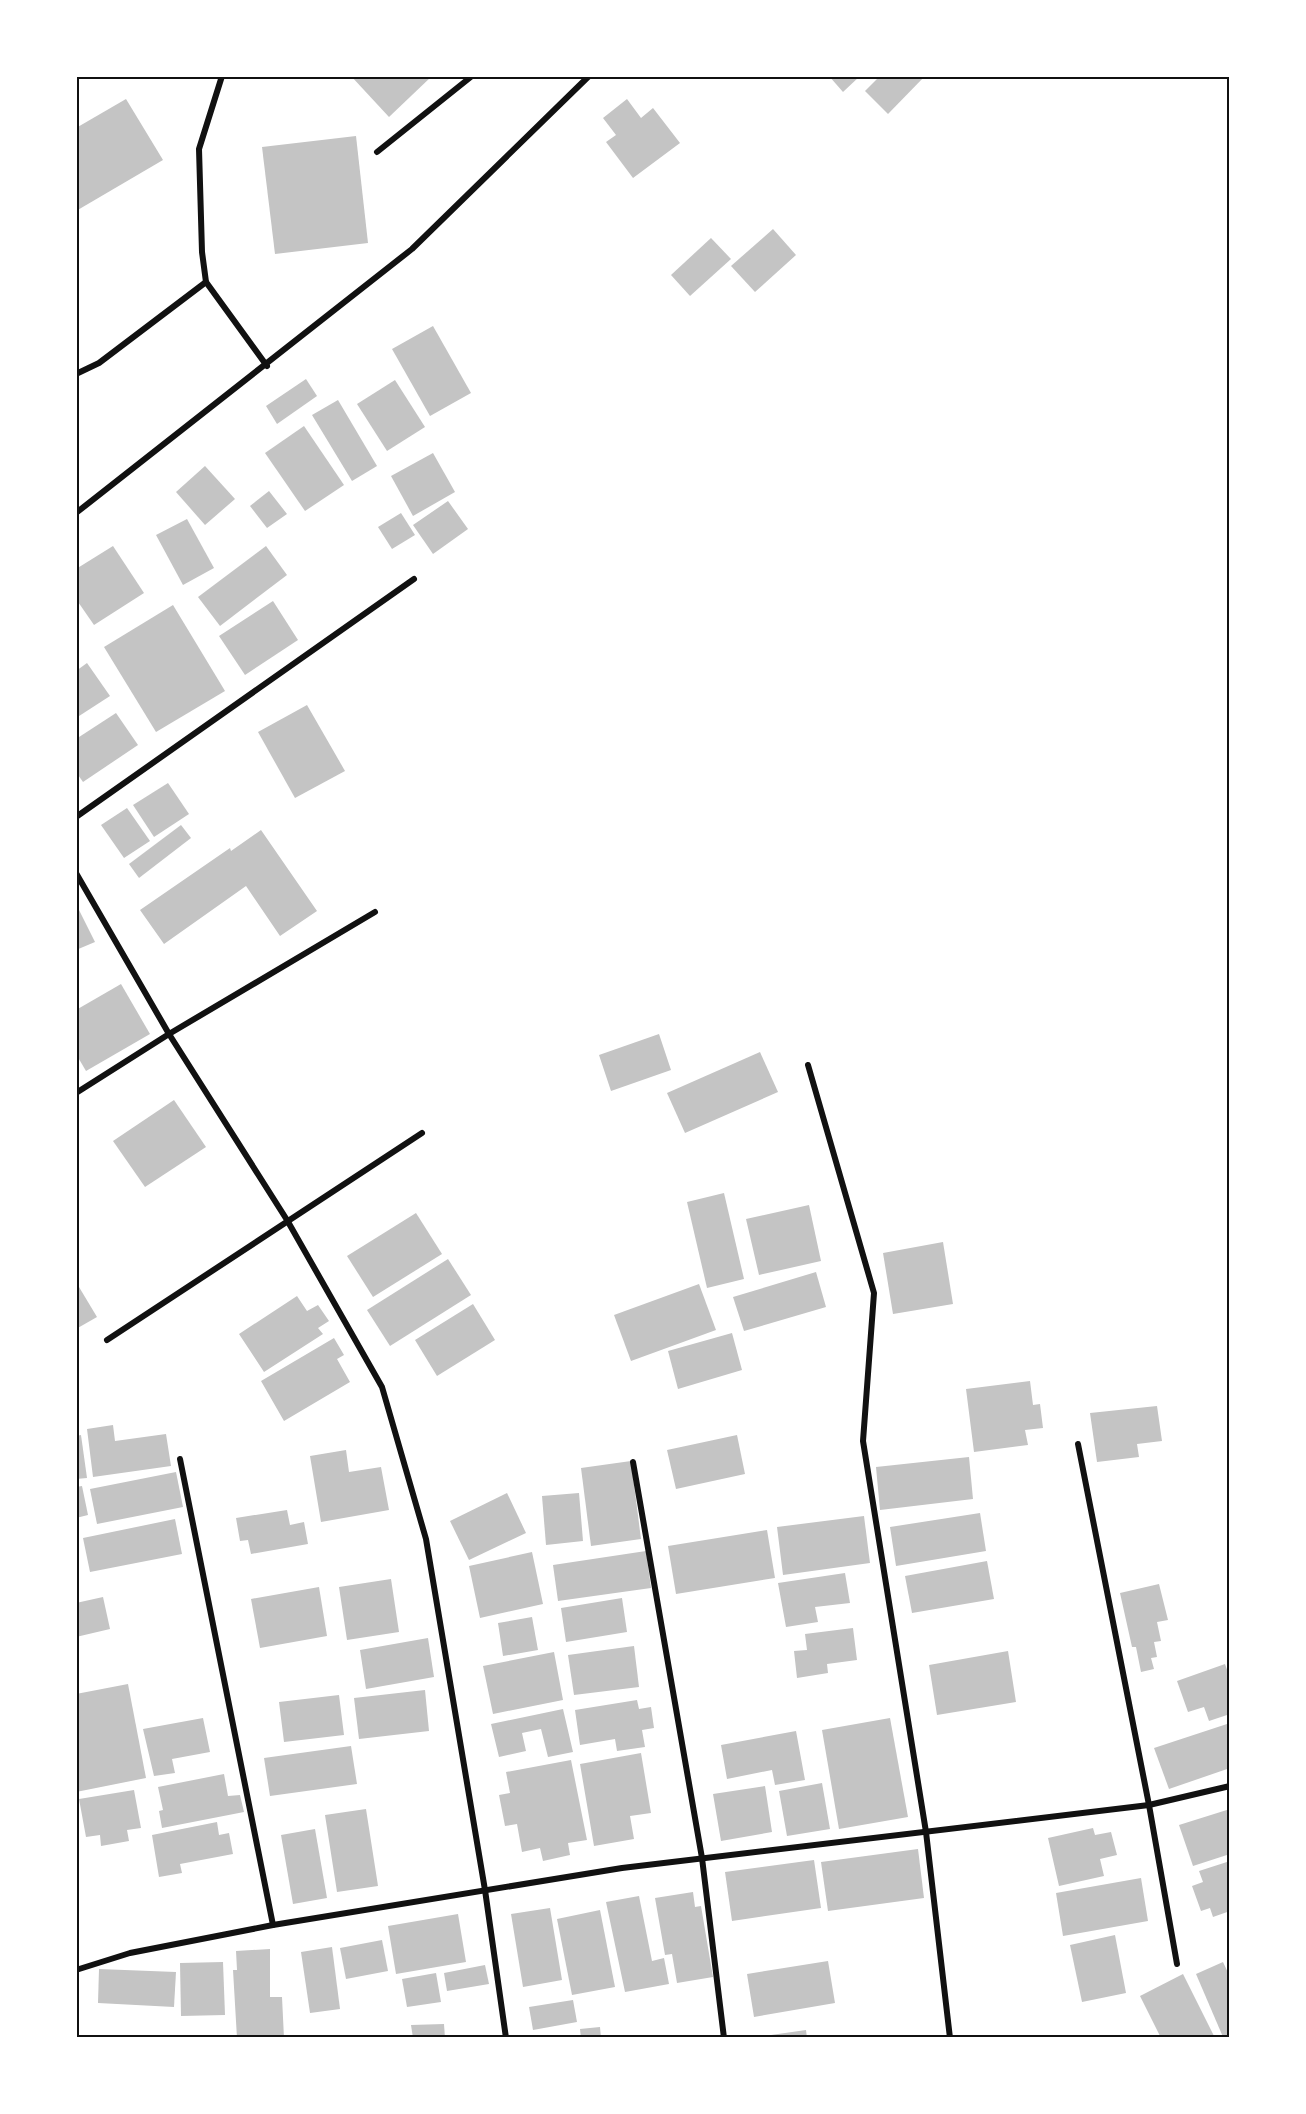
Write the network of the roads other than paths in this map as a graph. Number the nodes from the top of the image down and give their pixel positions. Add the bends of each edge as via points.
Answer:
1 (222, 76) edge
2 (472, 76) edge
3 (589, 76) edge
4 (377, 152) dead end
5 (206, 282) junction
6 (267, 366) junction
7 (76, 374) edge
8 (76, 513) edge
9 (414, 579) dead end
10 (76, 817) edge
11 (76, 873) edge
12 (375, 912) dead end
13 (169, 1034) junction
14 (808, 1065) dead end
15 (76, 1093) edge
16 (422, 1133) dead end
17 (287, 1220) junction
18 (107, 1340) dead end
19 (1078, 1444) dead end
20 (180, 1459) dead end
21 (633, 1462) dead end
22 (1230, 1786) edge
23 (1149, 1805) junction
24 (926, 1832) junction
25 (702, 1858) junction
26 (485, 1890) junction
27 (273, 1924) junction
28 (1177, 1964) dead end
29 (76, 1970) edge
30 (506, 2037) edge
31 (724, 2037) edge
32 (950, 2037) edge

1 - 5 street via 199,150
2 - 4 street
3 - 6 street via 412,249
5 - 6 street
5 - 7 street via 99,363
6 - 8 street
9 - 10 street
11 - 13 street
12 - 13 street
13 - 15 street
13 - 17 street
14 - 24 street via 874,1293 863,1441
16 - 17 street
17 - 18 street
17 - 26 street via 382,1387 426,1539
19 - 23 street
20 - 27 street
21 - 25 street
22 - 23 street
23 - 24 street
23 - 28 street
24 - 25 street
24 - 32 street
25 - 26 street
25 - 31 street
26 - 27 street
26 - 30 street
27 - 29 street via 130,1953

